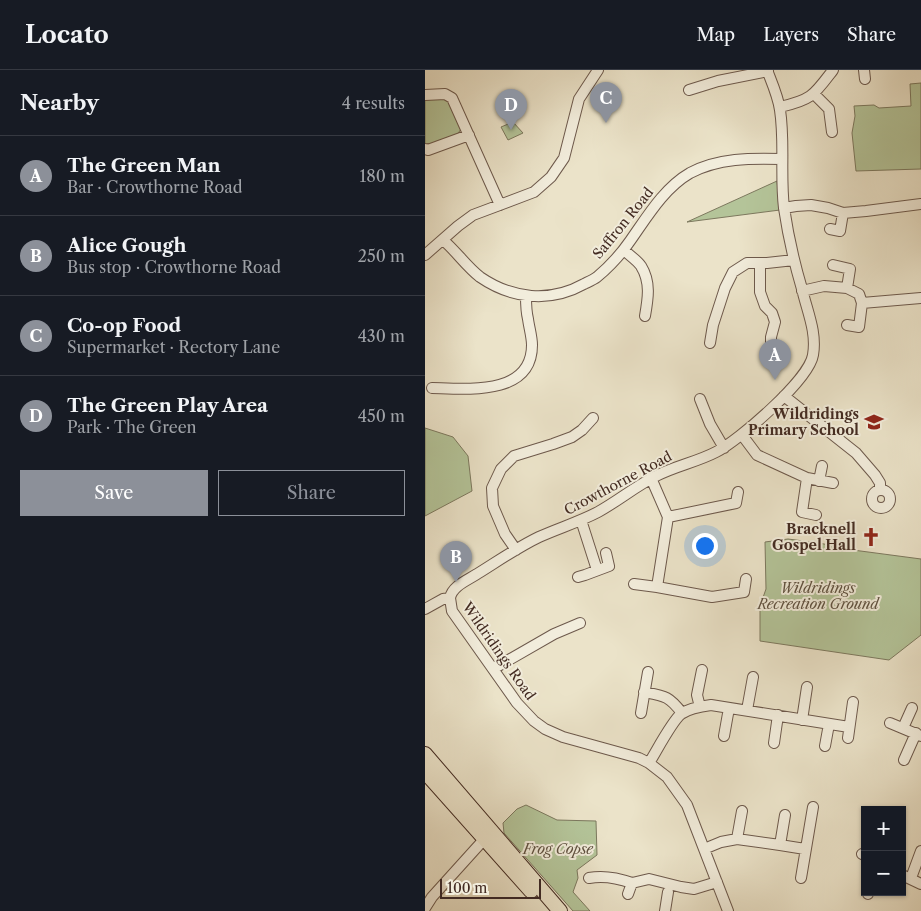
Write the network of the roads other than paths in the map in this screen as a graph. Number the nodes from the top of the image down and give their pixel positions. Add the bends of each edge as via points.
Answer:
1 (598, 70) edge
2 (767, 70) edge
3 (833, 70) edge
4 (689, 90) dead end
5 (814, 94) junction
6 (425, 95) edge
7 (780, 107) junction
8 (832, 132) dead end
9 (469, 135) junction
10 (425, 149) edge
11 (782, 159) junction
12 (500, 204) junction
13 (921, 204) edge
14 (784, 208) junction
15 (843, 213) junction
16 (830, 229) dead end
17 (443, 240) junction
18 (623, 250) junction
19 (425, 255) edge
20 (794, 260) junction
21 (760, 263) junction
22 (833, 265) dead end
23 (847, 288) junction
24 (802, 291) junction
25 (526, 296) junction
26 (921, 298) edge
27 (862, 303) junction
28 (645, 316) dead end
29 (847, 325) dead end
30 (708, 338) dead end
31 (771, 347) dead end
32 (432, 388) dead end
33 (784, 396) junction
34 (700, 399) dead end
35 (593, 418) dead end
36 (742, 435) junction
37 (724, 448) junction
38 (822, 466) dead end
39 (651, 478) junction
40 (807, 478) junction
41 (819, 481) junction
42 (833, 483) dead end
43 (879, 490) dead end
44 (737, 492) dead end
45 (816, 515) dead end
46 (668, 517) junction
47 (581, 520) junction
48 (516, 550) junction
49 (606, 553) dead end
50 (597, 570) junction
51 (578, 577) dead end
52 (746, 579) dead end
53 (634, 584) dead end
54 (657, 587) junction
55 (450, 598) junction
56 (425, 608) edge
57 (580, 622) dead end
58 (493, 669) junction
59 (702, 670) dead end
60 (648, 672) dead end
61 (753, 677) dead end
62 (807, 687) dead end
63 (644, 692) junction
64 (853, 702) dead end
65 (700, 707) junction
66 (729, 708) junction
67 (912, 708) dead end
68 (747, 710) junction
69 (641, 713) dead end
70 (682, 713) junction
71 (779, 715) junction
72 (802, 720) junction
73 (891, 723) dead end
74 (829, 724) junction
75 (903, 728) junction
76 (918, 735) edge
77 (724, 736) dead end
78 (774, 743) dead end
79 (825, 746) dead end
80 (425, 754) edge
81 (905, 760) dead end
82 (649, 763) junction
83 (425, 772) edge
84 (813, 808) dead end
85 (742, 811) dead end
86 (785, 815) dead end
87 (488, 835) junction
88 (737, 840) junction
89 (780, 845) junction
90 (704, 849) junction
91 (805, 850) junction
92 (921, 851) edge
93 (907, 877) edge
94 (589, 878) dead end
95 (801, 878) dead end
96 (717, 882) junction
97 (633, 883) junction
98 (921, 884) edge
99 (669, 892) dead end
100 (628, 894) dead end
101 (425, 908) edge
102 (548, 911) edge
103 (560, 911) edge
104 (665, 911) edge
105 (729, 911) edge

1 - 12 street via 579,100 564,158 556,170 534,192
2 - 4 street
2 - 7 street, Crowthorne Road
3 - 5 street
5 - 7 street
5 - 8 street via 829,109
6 - 9 street via 445,94 453,98
7 - 11 street, Crowthorne Road
9 - 10 street
9 - 12 street
11 - 14 street, Crowthorne Road
11 - 18 street, Saffron Road via 749,158 707,166 690,173 669,189
12 - 17 street via 473,215
13 - 15 street
14 - 15 street via 811,205
14 - 20 street, Crowthorne Road
15 - 16 street via 840,231
17 - 19 street
17 - 25 street, Saffron Road via 478,275 498,287
18 - 25 street, Saffron Road via 596,278 572,291
18 - 28 street via 640,265 647,278 649,292
20 - 21 street
20 - 24 street, Crowthorne Road
21 - 30 street via 747,263 733,272
21 - 31 street via 760,292 775,322
22 - 23 street via 850,269
23 - 24 street via 824,286
23 - 27 street via 859,294
24 - 33 street, Crowthorne Road via 814,335 813,357 807,370
25 - 32 street via 531,355 517,378 505,384 481,388
26 - 27 street
27 - 29 street via 859,327
33 - 36 street, Crowthorne Road
33 - 43 street via 856,453 880,483
34 - 37 street
35 - 48 street via 573,437 514,456 501,469 492,488 493,506
36 - 37 street, Crowthorne Road
36 - 40 street via 757,455
37 - 39 street, Crowthorne Road
38 - 41 street
39 - 46 street
39 - 47 street, Crowthorne Road
40 - 41 street
40 - 45 street via 802,512
41 - 42 street
44 - 46 street via 736,503
46 - 54 street
47 - 48 street, Crowthorne Road
47 - 50 street
48 - 55 street, Crowthorne Road via 465,581
49 - 50 street via 609,566
50 - 51 street
52 - 54 street via 744,592 712,597
53 - 54 street
55 - 56 street, Crowthorne Road
55 - 58 street, Wildridings Road via 452,612
57 - 58 street
58 - 82 street, Wildridings Road via 526,714 545,729
59 - 65 street via 697,696
60 - 63 street
61 - 68 street
62 - 72 street
63 - 69 street
63 - 70 street via 664,696
64 - 74 street via 849,733
65 - 66 street
65 - 70 street
66 - 68 street
66 - 77 street
67 - 75 street
68 - 71 street
70 - 82 street
71 - 72 street
71 - 78 street
72 - 74 street
73 - 75 street
74 - 79 street
75 - 76 street
76 - 81 street
80 - 87 highway
82 - 90 street, Wildridings Road via 667,777 687,804
83 - 87 highway
84 - 91 street
85 - 88 street
86 - 89 street
87 - 101 street
87 - 102 highway
87 - 103 highway
88 - 89 street
88 - 90 street
89 - 91 street
90 - 96 street, Wildridings Road
91 - 95 street
92 - 93 street
93 - 98 street
94 - 97 street via 605,877
96 - 97 street via 694,889 649,879
96 - 105 street, Wildridings Road
97 - 100 street
99 - 104 street

